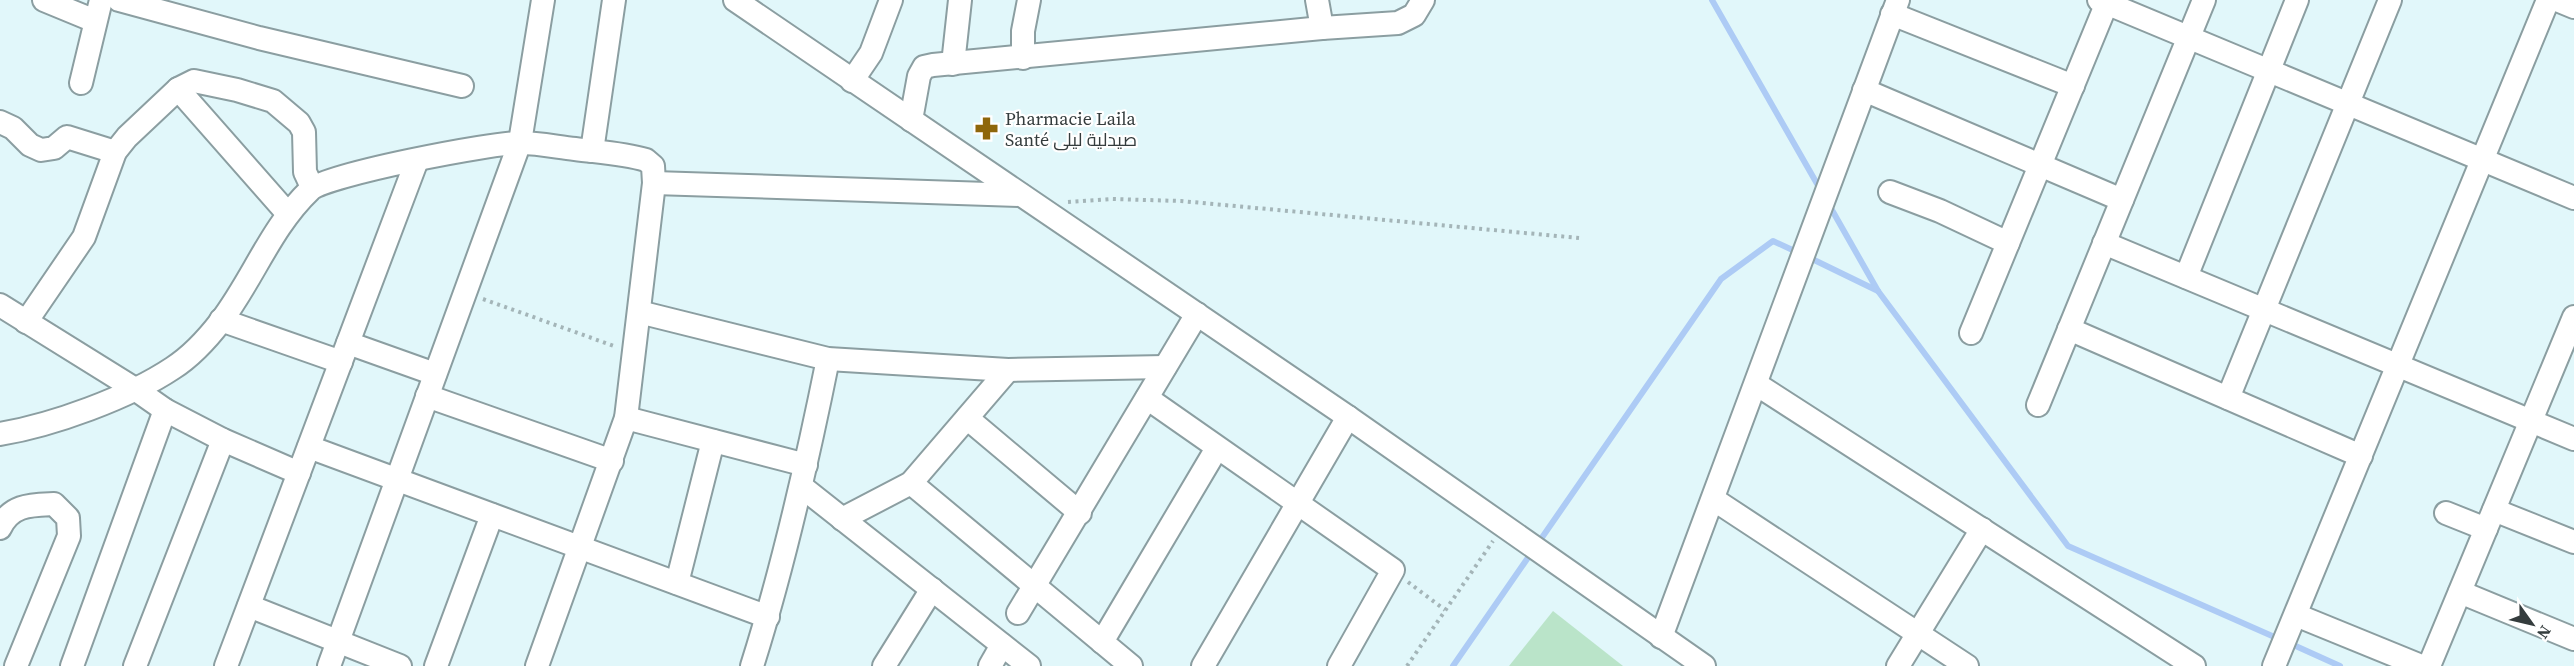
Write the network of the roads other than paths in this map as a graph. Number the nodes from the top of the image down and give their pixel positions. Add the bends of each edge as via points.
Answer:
1 (44, 0) edge
2 (119, 0) edge
3 (543, 0) edge
4 (614, 0) edge
5 (735, 0) edge
6 (891, 0) edge
7 (960, 0) edge
8 (1029, 0) edge
9 (1317, 0) edge
10 (1423, 0) edge
11 (2204, 0) edge
12 (2297, 0) edge
13 (2390, 0) edge
14 (2548, 0) edge
15 (2557, 0) edge
16 (2105, 1) edge
17 (2574, 6) edge
18 (1895, 7) edge
19 (98, 10) edge
20 (1322, 28) junction
21 (2189, 37) junction
22 (1023, 58) junction
23 (953, 64) junction
24 (2269, 70) junction
25 (852, 81) junction
26 (81, 83) dead end
27 (462, 86) dead end
28 (2073, 86) junction
29 (178, 89) junction
30 (1864, 90) junction
31 (2348, 103) junction
32 (911, 120) junction
33 (0, 122) edge
34 (520, 142) junction
35 (592, 151) junction
36 (115, 152) junction
37 (417, 160) junction
38 (2483, 160) junction
39 (2040, 165) junction
40 (654, 183) junction
41 (312, 187) junction
42 (1890, 192) dead end
43 (2574, 198) edge
44 (1028, 200) junction
45 (2122, 200) junction
46 (288, 214) junction
47 (2008, 243) junction
48 (2104, 243) junction
49 (2186, 277) junction
50 (0, 305) edge
51 (2264, 310) junction
52 (639, 312) junction
53 (1197, 314) junction
54 (2574, 317) edge
55 (221, 321) junction
56 (27, 322) junction
57 (2069, 329) junction
58 (1971, 333) dead end
59 (345, 352) junction
60 (828, 360) junction
61 (2398, 366) junction
62 (1165, 367) junction
63 (1008, 370) junction
64 (435, 374) junction
65 (1756, 384) junction
66 (135, 389) junction
67 (427, 396) junction
68 (1147, 398) junction
69 (2228, 398) junction
70 (2038, 405) dead end
71 (165, 410) junction
72 (1348, 417) junction
73 (626, 418) junction
74 (967, 418) junction
75 (2531, 421) junction
76 (0, 434) edge
77 (2574, 439) edge
78 (223, 440) junction
79 (712, 441) junction
80 (309, 447) junction
81 (1217, 448) junction
82 (2361, 456) junction
83 (612, 461) junction
84 (299, 473) junction
85 (804, 476) junction
86 (397, 480) junction
87 (911, 483) junction
88 (1713, 500) junction
89 (1298, 504) junction
90 (1080, 513) junction
91 (2446, 513) dead end
92 (492, 515) junction
93 (842, 519) junction
94 (2490, 520) junction
95 (0, 528) edge
96 (1982, 529) junction
97 (2574, 542) edge
98 (581, 548) junction
99 (677, 583) junction
100 (1036, 587) junction
101 (932, 589) junction
102 (2460, 592) junction
103 (249, 606) junction
104 (1018, 613) dead end
105 (768, 617) junction
106 (2293, 621) junction
107 (1917, 634) junction
108 (1661, 637) junction
109 (2574, 639) edge
110 (338, 642) junction
111 (1102, 642) junction
112 (1002, 645) junction
113 (2274, 665) edge
114 (16, 666) edge
115 (72, 666) edge
116 (135, 666) edge
117 (226, 666) edge
118 (329, 666) edge
119 (400, 666) edge
120 (436, 666) edge
121 (537, 666) edge
122 (752, 666) edge
123 (884, 666) edge
124 (990, 666) edge
125 (1029, 666) edge
126 (1131, 666) edge
127 (1203, 666) edge
128 (1339, 666) edge
129 (1704, 666) edge
130 (1898, 666) edge
131 (1967, 666) edge
132 (2194, 666) edge
133 (2421, 666) edge
134 (2429, 666) edge

1 - 19 street
2 - 27 street
3 - 34 street
4 - 35 street
5 - 25 street
6 - 25 street via 871,53
7 - 23 street
8 - 22 street
9 - 20 street
10 - 20 street via 1414,15 1398,23
11 - 21 street
12 - 24 street
13 - 31 street
14 - 38 street
15 - 17 street
16 - 21 street
16 - 28 street
18 - 28 street
18 - 30 street
19 - 26 street
20 - 22 street
21 - 24 street
21 - 45 street
22 - 23 street
23 - 32 street via 924,68
24 - 31 street
24 - 49 street
25 - 32 street
28 - 39 street
29 - 36 street
29 - 41 street via 194,81 273,101 304,132 303,162
29 - 46 street
30 - 39 street
30 - 65 street
31 - 38 street
31 - 51 street
32 - 44 street
33 - 36 street via 41,150 54,148 68,137
34 - 35 street
34 - 37 street
34 - 64 street
35 - 40 street via 646,160 653,166
36 - 56 street via 84,237
37 - 41 street
37 - 59 street
38 - 43 street
38 - 61 street
39 - 45 street
39 - 47 street
40 - 44 street
40 - 52 street
41 - 46 street
42 - 47 street
44 - 53 street
45 - 48 street
46 - 55 street
47 - 58 street
48 - 49 street
48 - 57 street
49 - 51 street
50 - 56 street
51 - 61 street
51 - 69 street
52 - 60 street
52 - 73 street
53 - 62 street
53 - 72 street
54 - 75 street
55 - 59 street
55 - 66 street via 172,369
56 - 66 street
57 - 69 street
57 - 70 street
59 - 64 street
59 - 80 street
60 - 63 street
60 - 85 street
61 - 75 street
61 - 82 street
62 - 63 street
62 - 68 street
63 - 74 street
64 - 67 street
65 - 88 street
65 - 96 street
66 - 71 street
66 - 76 street via 50,422
67 - 83 street
67 - 86 street
68 - 81 street
68 - 90 street
69 - 82 street
71 - 78 street
71 - 115 street
72 - 89 street
72 - 108 street
73 - 79 street
73 - 83 street
74 - 87 street
74 - 90 street
75 - 77 street
75 - 94 street
78 - 84 street
78 - 116 street
79 - 85 street
79 - 99 street
80 - 84 street
80 - 86 street
81 - 89 street
81 - 111 street
82 - 106 street
83 - 98 street
84 - 103 street
85 - 93 street
85 - 105 street
86 - 92 street
86 - 110 street
87 - 93 street
87 - 100 street
88 - 107 street
88 - 108 street
89 - 127 street
89 - 128 street via 1393,570
90 - 100 street
91 - 94 street
92 - 98 street
92 - 120 street
93 - 101 street
94 - 97 street
94 - 102 street
95 - 114 street via 11,512 26,505 54,504 68,518 69,536
96 - 107 street
96 - 132 street
98 - 99 street
98 - 121 street
99 - 105 street
100 - 104 street
100 - 111 street
101 - 112 street
101 - 123 street
102 - 109 street
102 - 134 street
103 - 110 street
103 - 117 street
105 - 122 street
106 - 113 street
106 - 133 street
107 - 130 street
107 - 131 street
108 - 129 street
110 - 118 street
110 - 119 street
111 - 126 street
112 - 124 street
112 - 125 street

